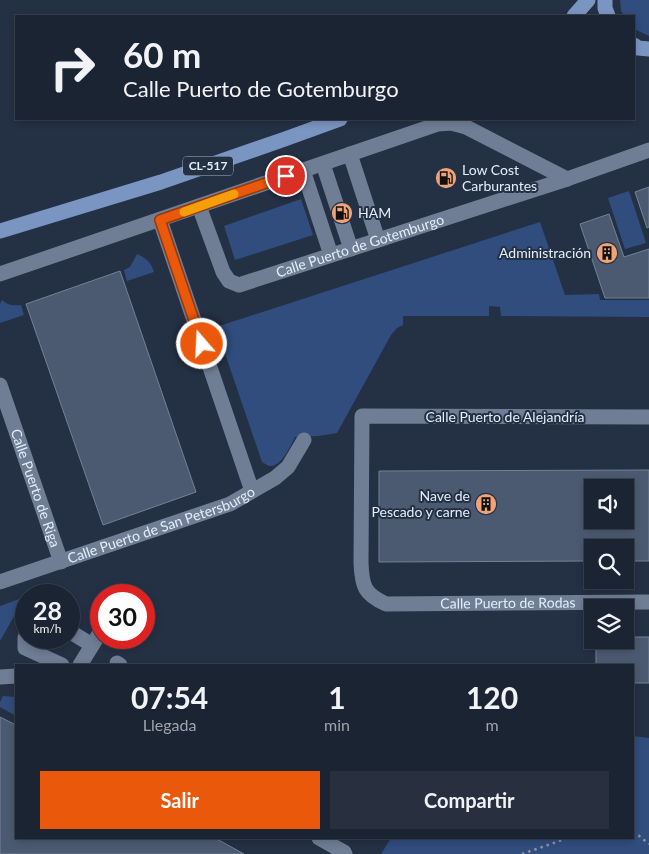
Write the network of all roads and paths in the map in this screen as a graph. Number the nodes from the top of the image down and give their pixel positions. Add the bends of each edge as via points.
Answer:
1 (588, 0) edge
2 (605, 0) edge
3 (575, 15) edge
4 (608, 15) edge
5 (635, 46) edge
6 (649, 50) edge
7 (337, 120) edge
8 (649, 150) edge
9 (350, 154) junction
10 (323, 164) junction
11 (303, 170) junction
12 (567, 179) junction
13 (199, 206) junction
14 (160, 220) junction
15 (0, 231) edge
16 (378, 240) junction
17 (351, 249) junction
18 (331, 255) junction
19 (0, 274) edge
20 (0, 385) edge
21 (649, 418) edge
22 (304, 440) dead end
23 (252, 491) junction
24 (61, 562) junction
25 (0, 582) edge
26 (369, 594) joint
27 (649, 602) edge
28 (90, 648) edge
29 (27, 649) edge
30 (60, 664) edge
31 (81, 664) edge
32 (15, 676) edge
33 (0, 677) edge
34 (634, 835) edge
35 (327, 839) edge
36 (565, 839) edge
37 (649, 844) edge
38 (345, 854) edge
39 (522, 854) edge

1 - 3 main road
2 - 4 main road
5 - 6 main road
7 - 15 main road, CL-517 via 161,182
8 - 12 street, Calle Puerto de Gotemburgo
9 - 10 street
9 - 12 street via 438,124 451,123 466,127
9 - 16 street
10 - 11 street
10 - 17 street
11 - 13 street
11 - 18 street
12 - 16 street, Calle Puerto de Gotemburgo
13 - 14 street
13 - 18 street, Calle Puerto de Gotemburgo via 222,272 239,286
14 - 19 street
14 - 23 street
16 - 17 street, Calle Puerto de Gotemburgo
17 - 18 street, Calle Puerto de Gotemburgo
20 - 24 street, Calle Puerto de Riga
21 - 26 street, Calle Puerto de Alejandría via 362,416 361,563 362,580
22 - 23 street, Calle Puerto de San Petersburgo via 288,467
23 - 24 street, Calle Puerto de San Petersburgo via 230,504
24 - 25 street, Calle Puerto de San Petersburgo
26 - 27 street, Calle Puerto de Rodas via 386,604
28 - 31 street
29 - 30 street
32 - 33 street
34 - 37 path
35 - 38 street
36 - 39 path

